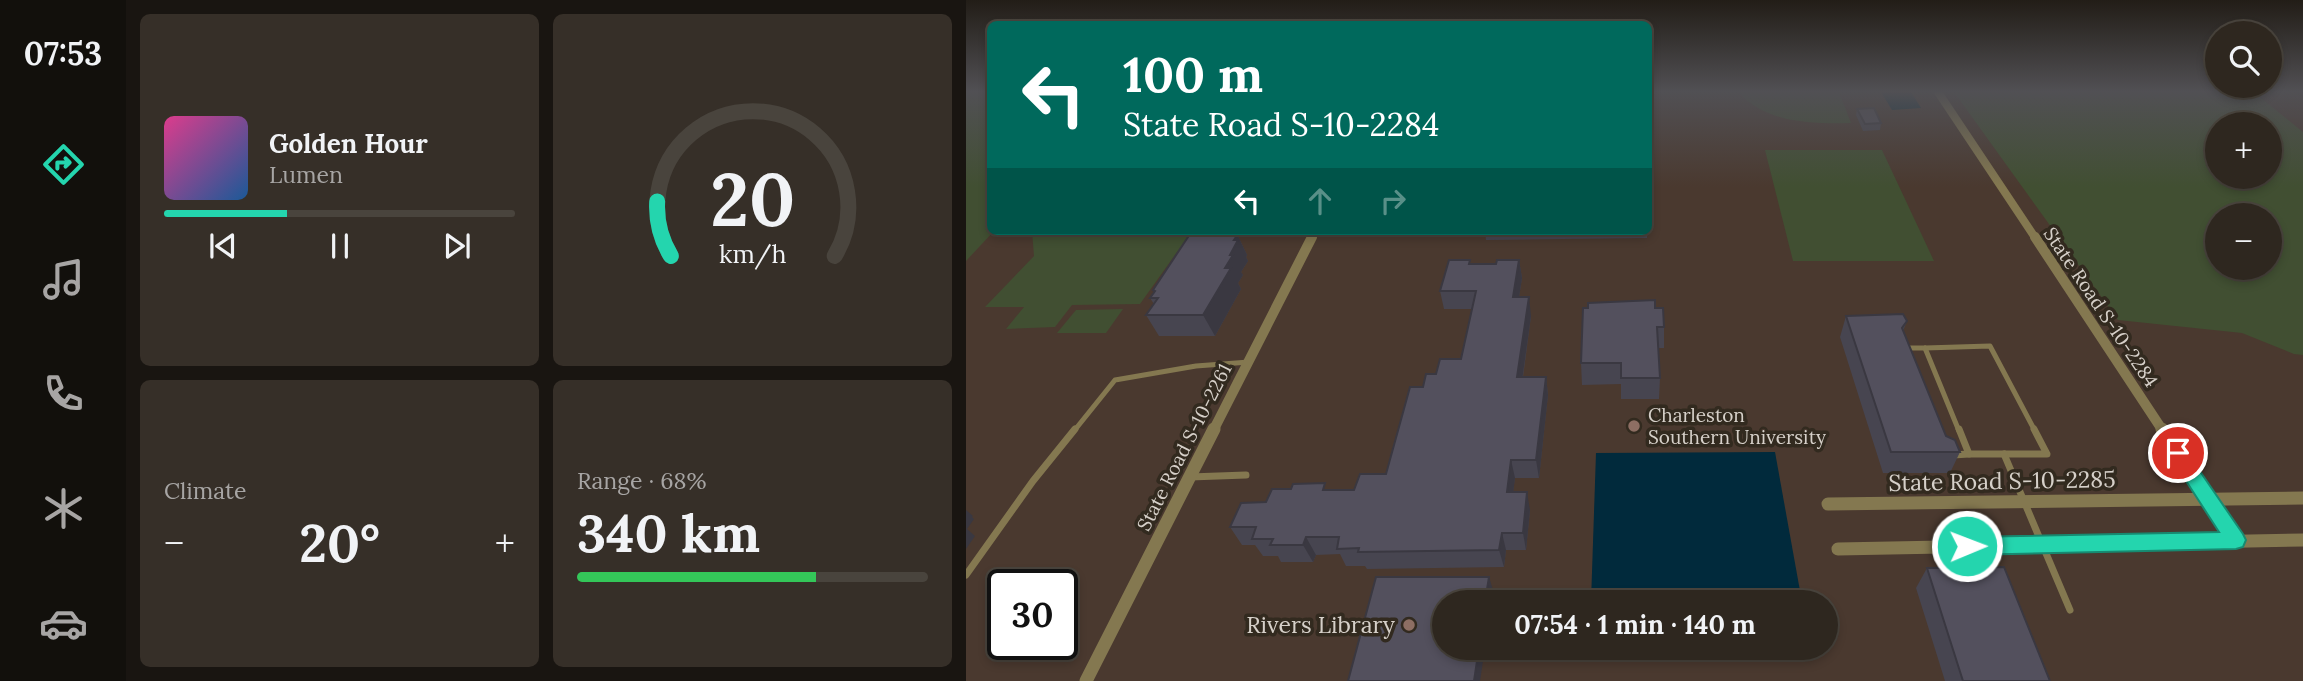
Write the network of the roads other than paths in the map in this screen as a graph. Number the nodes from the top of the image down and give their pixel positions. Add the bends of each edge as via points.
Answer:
1 (1959, 124) edge
2 (1313, 235) edge
3 (1925, 347) junction
4 (1905, 360) edge
5 (1249, 362) junction
6 (1969, 454) junction
7 (2004, 454) junction
8 (1942, 455) edge
9 (1246, 475) dead end
10 (1190, 477) junction
11 (2303, 498) edge
12 (2208, 499) junction
13 (2026, 501) junction
14 (1828, 504) dead end
15 (2236, 540) junction
16 (2303, 540) edge
17 (2042, 545) junction
18 (1838, 549) dead end
19 (966, 575) edge
20 (2070, 610) dead end
21 (1086, 681) edge

1 - 12 street, State Road S-10-2284
2 - 5 street, State Road S-10-2261
3 - 4 lane via 1900,348
3 - 6 lane
3 - 7 lane via 1990,346 2047,454
5 - 10 street, State Road S-10-2261
5 - 19 lane via 1115,380 1033,481
6 - 7 lane
6 - 8 lane
7 - 13 lane
9 - 10 lane
10 - 21 street, State Road S-10-2261
11 - 12 street, State Road S-10-2285
12 - 13 street, State Road S-10-2285
12 - 15 street, State Road S-10-2284
13 - 14 street, State Road S-10-2285
13 - 17 lane
15 - 16 street
15 - 17 street
17 - 18 street
17 - 20 lane

